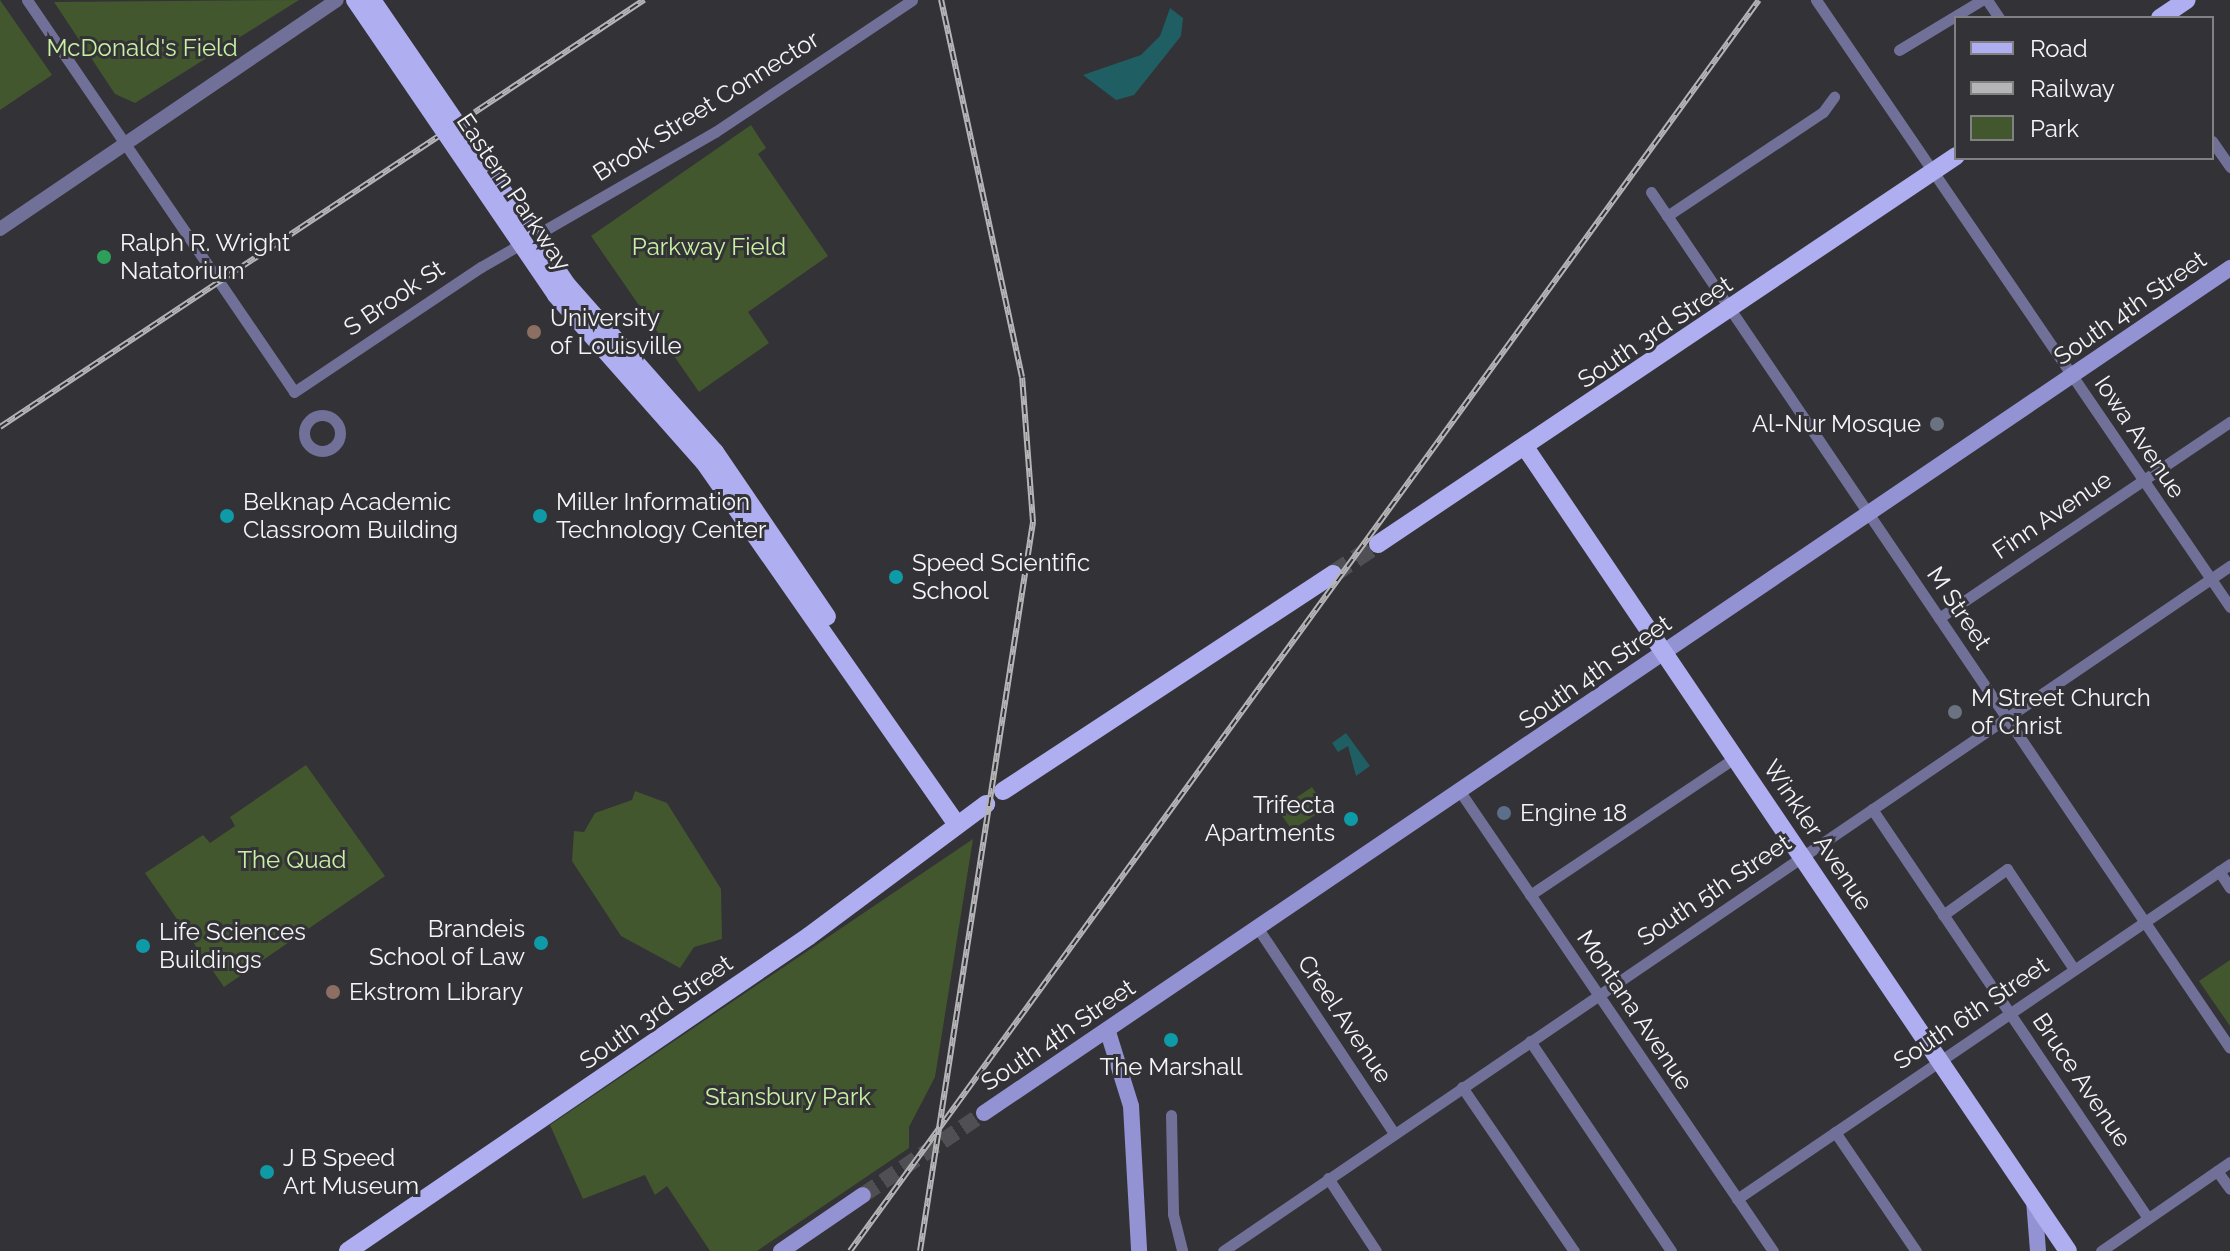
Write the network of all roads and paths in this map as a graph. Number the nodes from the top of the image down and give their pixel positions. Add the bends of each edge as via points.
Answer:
1 (27, 0) edge
2 (337, 0) edge
3 (355, 0) edge
4 (372, 0) edge
5 (912, 0) edge
6 (1816, 0) edge
7 (1984, 0) edge
8 (2187, 0) edge
9 (1957, 16) edge
10 (1997, 16) edge
11 (2163, 16) edge
12 (1954, 18) edge
13 (1899, 50) dead end
14 (1834, 97) dead end
15 (126, 140) junction
16 (2214, 144) edge
17 (1954, 157) edge
18 (2230, 167) edge
19 (1934, 171) junction
20 (1651, 192) dead end
21 (1667, 216) junction
22 (0, 229) edge
23 (521, 243) junction
24 (2230, 268) edge
25 (562, 291) junction
26 (1730, 310) junction
27 (2073, 376) junction
28 (2230, 422) edge
29 (1525, 447) junction
30 (2142, 480) junction
31 (1869, 514) junction
32 (1378, 544) tunnel mouth
33 (2230, 566) edge
34 (1333, 574) tunnel mouth
35 (2211, 579) junction
36 (2230, 607) edge
37 (1939, 618) junction
38 (1664, 654) junction
39 (2006, 718) junction
40 (1736, 757) junction
41 (1003, 791) dead end
42 (1461, 793) junction
43 (986, 804) dead end
44 (1872, 809) junction
45 (957, 824) junction
46 (1803, 856) junction
47 (2230, 864) edge
48 (2219, 871) junction
49 (2230, 888) edge
50 (1530, 895) junction
51 (1943, 915) junction
52 (2145, 922) junction
53 (1259, 930) junction
54 (2074, 969) junction
55 (1599, 997) junction
56 (2010, 1013) junction
57 (1108, 1032) junction
58 (1530, 1041) junction
59 (2230, 1048) edge
60 (1941, 1060) junction
61 (1462, 1087) junction
62 (984, 1113) tunnel mouth
63 (1171, 1115) dead end
64 (1835, 1132) junction
65 (1394, 1133) junction
66 (2230, 1162) edge
67 (2217, 1171) junction
68 (1328, 1178) junction
69 (2230, 1189) edge
70 (863, 1195) tunnel mouth
71 (1737, 1199) junction
72 (2034, 1200) junction
73 (2148, 1218) junction
74 (348, 1251) edge
75 (781, 1251) edge
76 (1139, 1251) edge
77 (1182, 1251) edge
78 (1223, 1251) edge
79 (1376, 1251) edge
80 (1574, 1251) edge
81 (1671, 1251) edge
82 (1773, 1251) edge
83 (1916, 1251) edge
84 (2038, 1251) edge
85 (2068, 1251) edge
86 (2101, 1251) edge

1 - 15 street
2 - 15 street
3 - 23 street
3 - 25 main road, Eastern Parkway, bridge
4 - 25 main road, Eastern Parkway, bridge
5 - 23 street, Brook Street Connector via 783,87
6 - 19 street
7 - 9 street
7 - 10 street
8 - 11 main road
12 - 13 street
14 - 21 street via 1823,112
15 - 22 street
15 - 23 street, S Brook St via 294,392
16 - 18 street
17 - 19 main road, South 3rd Street
19 - 26 main road, South 3rd Street
19 - 27 street, Iowa Avenue
20 - 21 street, M Street
21 - 26 street, M Street
24 - 27 main road, South 4th Street
25 - 45 main road, Eastern Parkway via 715,452 840,637 850,667
26 - 29 main road, South 3rd Street
26 - 31 street, M Street
27 - 30 street, Iowa Avenue
27 - 31 main road, South 4th Street
28 - 30 street, Finn Avenue
29 - 32 main road, South 3rd Street
29 - 38 main road, Winkler Avenue
30 - 35 street, Iowa Avenue
30 - 37 street, Finn Avenue
31 - 37 street, M Street
31 - 38 main road, South 4th Street
33 - 35 street, South 5th Street
34 - 41 main road
35 - 36 street, Iowa Avenue
35 - 39 street, South 5th Street
37 - 39 street, M Street
38 - 40 main road, Winkler Avenue
38 - 42 main road, South 4th Street
39 - 44 street, South 5th Street
39 - 52 street, M Street
40 - 46 main road, Winkler Avenue
40 - 50 street
42 - 50 street, Montana Avenue
42 - 53 main road, South 4th Street
43 - 45 main road, South 3rd Street
44 - 46 street, South 5th Street
44 - 51 street, Bruce Avenue
45 - 74 main road, South 3rd Street via 809,936
46 - 55 street, South 5th Street
46 - 60 main road, Winkler Avenue
47 - 48 street, South 6th Street
48 - 49 street
48 - 52 street, South 6th Street
50 - 55 street, Montana Avenue
51 - 54 street via 2007,869
51 - 56 street, Bruce Avenue
52 - 54 street, South 6th Street
52 - 59 street, M Street
53 - 57 main road, South 4th Street
53 - 65 street, Creel Avenue
54 - 56 street, South 6th Street
55 - 58 street, South 5th Street
55 - 71 street, Montana Avenue
56 - 60 street, South 6th Street
56 - 73 street, Bruce Avenue
57 - 62 main road, South 4th Street
57 - 76 main road via 1131,1106
58 - 61 street, South 5th Street
58 - 81 street
60 - 64 street, South 6th Street
60 - 72 main road, Winkler Avenue
61 - 65 street, South 5th Street
61 - 80 street
63 - 77 street via 1173,1214
64 - 71 street, South 6th Street
64 - 83 street
65 - 68 street, South 5th Street
66 - 67 street
67 - 69 street
67 - 73 street
68 - 78 street, South 5th Street
68 - 79 street
70 - 75 main road
71 - 82 street, Montana Avenue
72 - 84 main road
72 - 85 main road, Winkler Avenue
73 - 86 street

